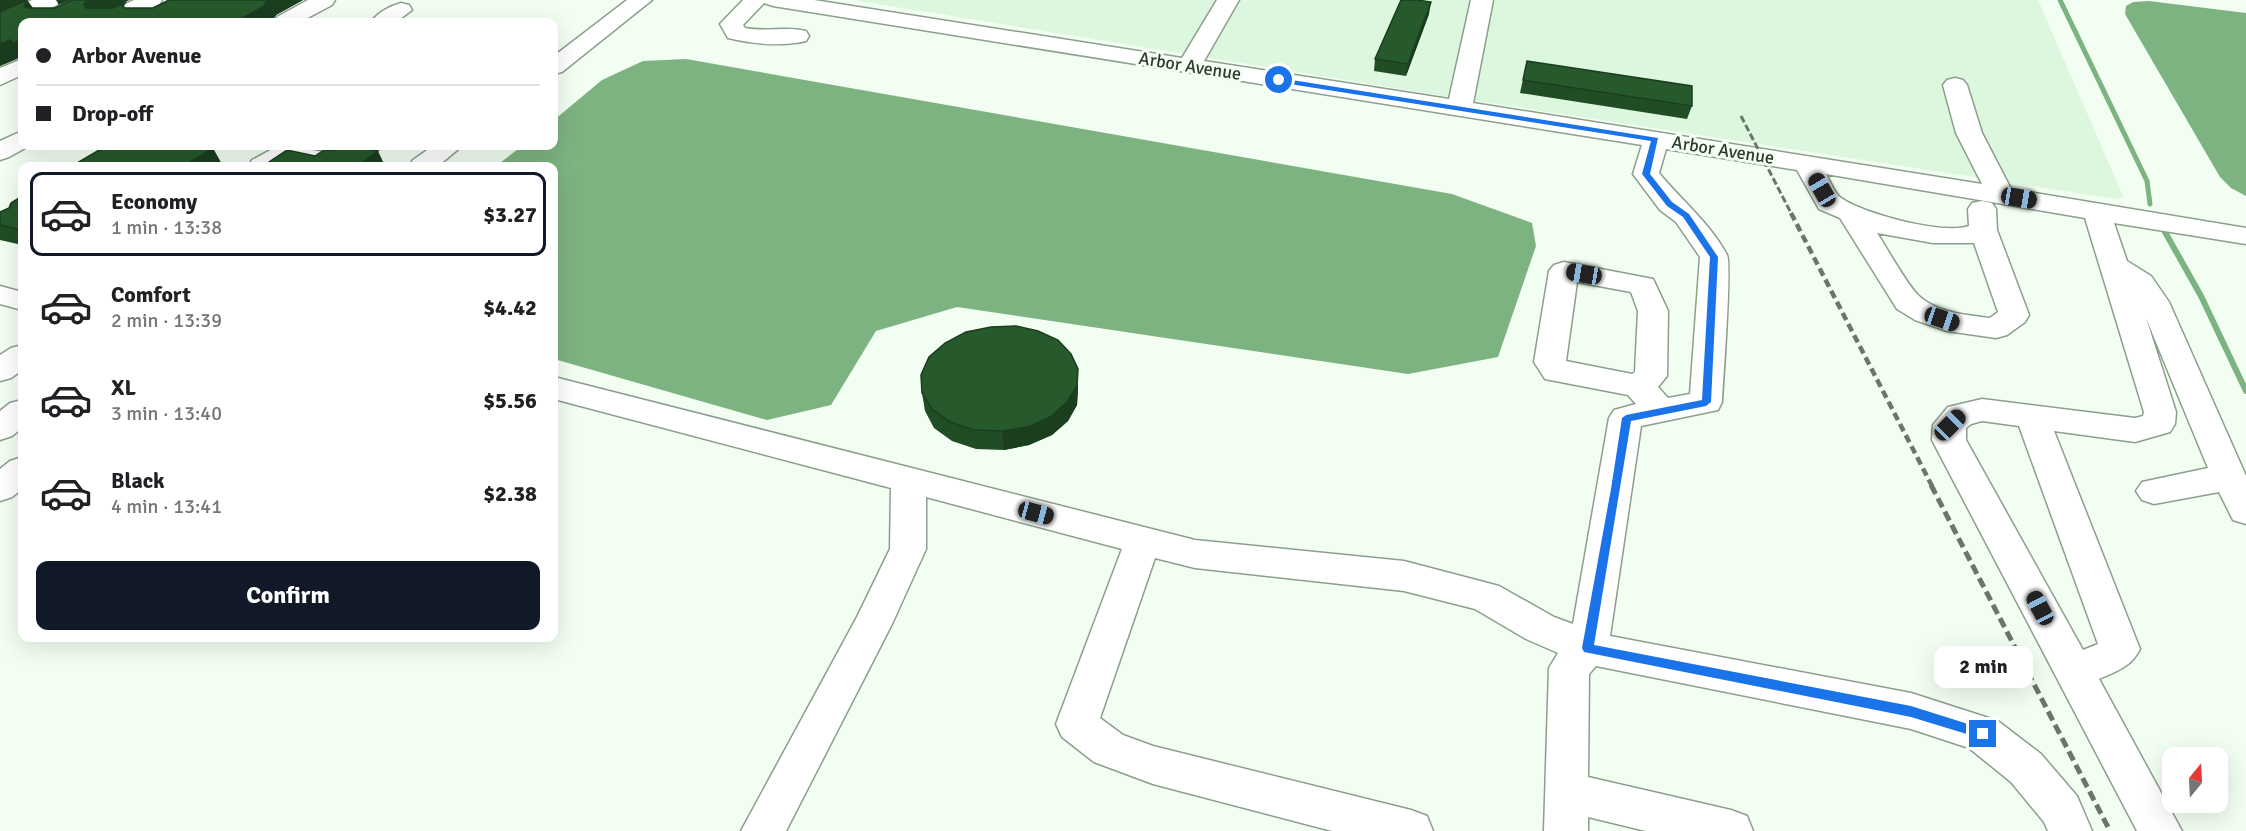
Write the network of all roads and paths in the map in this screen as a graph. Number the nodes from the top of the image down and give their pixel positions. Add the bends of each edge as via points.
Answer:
1 (151, 0) edge
2 (324, 0) edge
3 (641, 0) edge
4 (755, 0) edge
5 (773, 0) edge
6 (1228, 0) edge
7 (1482, 0) edge
8 (171, 9) edge
9 (401, 10) dead end
10 (54, 12) edge
11 (27, 18) edge
12 (115, 18) edge
13 (154, 18) edge
14 (292, 18) edge
15 (388, 18) edge
16 (18, 20) edge
17 (0, 24) edge
18 (798, 36) dead end
19 (18, 37) edge
20 (558, 45) edge
21 (0, 46) edge
22 (578, 48) junction
23 (558, 64) edge
24 (1189, 66) junction
25 (18, 68) edge
26 (0, 78) edge
27 (1955, 85) dead end
28 (1460, 109) junction
29 (0, 125) edge
30 (18, 129) edge
31 (1656, 140) junction
32 (18, 141) edge
33 (288, 150) edge
34 (294, 150) edge
35 (437, 150) edge
36 (0, 152) edge
37 (332, 161) edge
38 (268, 162) edge
39 (426, 162) edge
40 (1807, 164) junction
41 (1990, 193) junction
42 (2097, 211) junction
43 (1851, 214) junction
44 (1983, 230) junction
45 (2246, 236) edge
46 (2115, 266) junction
47 (0, 296) edge
48 (18, 300) edge
49 (18, 358) edge
50 (0, 370) edge
51 (1638, 386) dead end
52 (558, 389) edge
53 (1661, 411) junction
54 (18, 414) edge
55 (2032, 417) junction
56 (0, 428) edge
57 (18, 473) edge
58 (2229, 477) junction
59 (908, 480) junction
60 (0, 488) edge
61 (2154, 491) dead end
62 (2246, 511) edge
63 (1143, 541) junction
64 (1588, 648) junction
65 (2074, 671) junction
66 (1566, 811) edge
67 (763, 831) edge
68 (1411, 831) edge
69 (1731, 831) edge
70 (2070, 831) edge
71 (2160, 831) edge

1 - 12 street
2 - 14 street
3 - 22 street
4 - 18 street via 731,24 736,33 751,38
5 - 24 street, Arbor Avenue
6 - 24 street
7 - 28 street
8 - 13 street
9 - 15 street
10 - 11 street
16 - 17 street
19 - 21 street
20 - 22 street
22 - 23 street
24 - 28 street, Arbor Avenue
25 - 26 street
27 - 41 street via 1969,132 1994,179
28 - 31 street, Arbor Avenue
29 - 30 street
31 - 40 street, Arbor Avenue
31 - 53 street via 1646,174 1670,204 1686,216 1714,257 1706,402
32 - 36 street
33 - 38 street
34 - 37 street
35 - 39 street
40 - 41 street, Arbor Avenue
40 - 43 street via 1829,203
41 - 42 street, Arbor Avenue
41 - 44 street
42 - 45 street, Arbor Avenue
42 - 46 street
43 - 44 street via 1875,224 1933,235 1967,236
43 - 44 street via 1908,302 1958,324 1996,328 2014,315
46 - 55 street via 2160,412 2158,424 2134,430
46 - 58 street via 2141,282 2154,302
47 - 48 street
49 - 50 street
51 - 53 street
52 - 59 street
53 - 64 street via 1626,418
54 - 56 street
55 - 65 street via 2120,649
55 - 65 street via 1982,410 1960,415 1950,425 1950,440
57 - 60 street
58 - 61 street
58 - 62 street
59 - 63 street
59 - 67 street via 908,549 873,624
63 - 64 street via 1195,554 1404,576 1486,597 1540,628
63 - 68 street via 1077,724 1109,749 1153,765
64 - 66 street via 1569,668
64 - 70 street via 1911,711 1983,734 2026,768 2062,810
65 - 71 street
66 - 69 street

